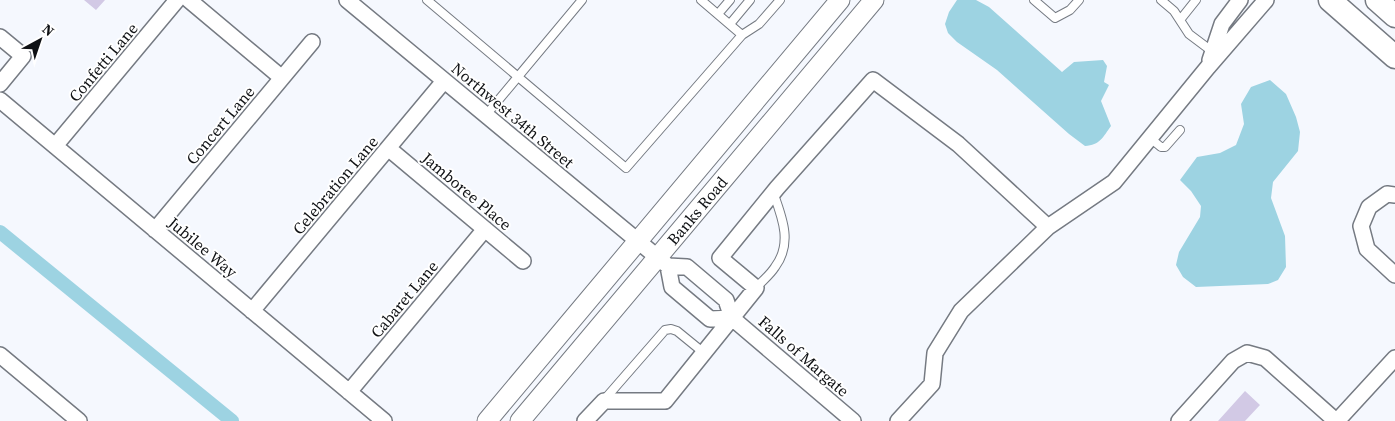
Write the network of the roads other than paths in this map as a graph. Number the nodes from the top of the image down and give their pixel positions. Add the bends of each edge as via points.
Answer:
1 (178, 0) edge
2 (189, 0) edge
3 (347, 0) edge
4 (427, 0) edge
5 (582, 0) edge
6 (701, 0) edge
7 (730, 0) edge
8 (750, 0) edge
9 (780, 0) edge
10 (840, 0) edge
11 (874, 0) edge
12 (1034, 0) edge
13 (1079, 0) edge
14 (1161, 0) edge
15 (1196, 0) edge
16 (1240, 0) edge
17 (1266, 0) edge
18 (1330, 0) edge
19 (1377, 0) edge
20 (1392, 0) edge
21 (718, 14) junction
22 (1395, 15) edge
23 (1180, 20) junction
24 (730, 24) junction
25 (742, 35) junction
26 (0, 37) edge
27 (312, 42) dead end
28 (1213, 52) junction
29 (1395, 57) edge
30 (1208, 67) junction
31 (517, 76) junction
32 (282, 78) junction
33 (444, 81) junction
34 (0, 84) edge
35 (0, 100) edge
36 (486, 115) junction
37 (1180, 130) dead end
38 (1150, 138) junction
39 (55, 146) junction
40 (388, 148) junction
41 (773, 192) junction
42 (1395, 195) edge
43 (1048, 227) junction
44 (486, 229) junction
45 (155, 230) junction
46 (638, 241) junction
47 (523, 260) dead end
48 (663, 261) junction
49 (1395, 275) edge
50 (756, 288) junction
51 (252, 311) junction
52 (732, 318) junction
53 (704, 353) junction
54 (0, 355) edge
55 (1395, 358) edge
56 (349, 392) junction
57 (604, 400) junction
58 (79, 421) edge
59 (384, 421) edge
60 (487, 421) edge
61 (520, 421) edge
62 (585, 421) edge
63 (853, 421) edge
64 (898, 421) edge
65 (1178, 421) edge
66 (1336, 421) edge

1 - 39 street, Confetti Lane
2 - 32 street
3 - 33 street, Northwest 34th Street
4 - 31 lane
5 - 31 lane
6 - 21 lane
7 - 21 lane
8 - 24 lane
9 - 25 lane via 759,24
10 - 46 street, Banks Road
11 - 48 street, Banks Road
12 - 13 lane via 1055,18 1070,10
14 - 23 lane
15 - 23 lane
16 - 28 street via 1222,24
17 - 30 street
18 - 29 main road
19 - 22 main road
20 - 22 lane
21 - 24 lane
23 - 28 lane via 1189,34
24 - 25 lane
25 - 31 lane via 626,168
26 - 34 street via 23,56
27 - 32 street, Concert Lane
28 - 30 street
30 - 38 street
31 - 36 lane
32 - 45 street, Concert Lane
33 - 36 street, Northwest 34th Street
33 - 40 street, Celebration Lane
35 - 39 street, Jubilee Way
36 - 46 street, Northwest 34th Street
37 - 38 lane via 1165,147
38 - 43 street via 1114,182
39 - 45 street, Jubilee Way
40 - 44 street, Jamboree Place
40 - 51 street, Celebration Lane
41 - 43 street via 873,80 958,144
41 - 50 lane via 786,240 776,267
41 - 50 street via 720,258
42 - 49 street via 1387,194 1369,207 1361,226 1367,249
43 - 64 street via 961,311 935,353 932,384
44 - 47 street, Jamboree Place
44 - 56 street, Cabaret Lane
45 - 51 street, Jubilee Way
46 - 48 street, Northwest 34th Street
46 - 60 street, Banks Road
48 - 52 street, Falls of Margate via 687,267 726,300
48 - 52 street, Falls of Margate via 672,288 710,319
48 - 61 street, Banks Road
50 - 52 street
51 - 56 street, Jubilee Way
52 - 53 street
52 - 63 street, Falls of Margate
53 - 57 street via 665,402
53 - 57 lane via 677,331 666,330
54 - 58 street
55 - 66 street
56 - 59 street, Jubilee Way
57 - 62 street
65 - 66 street via 1233,361 1246,353 1265,358

